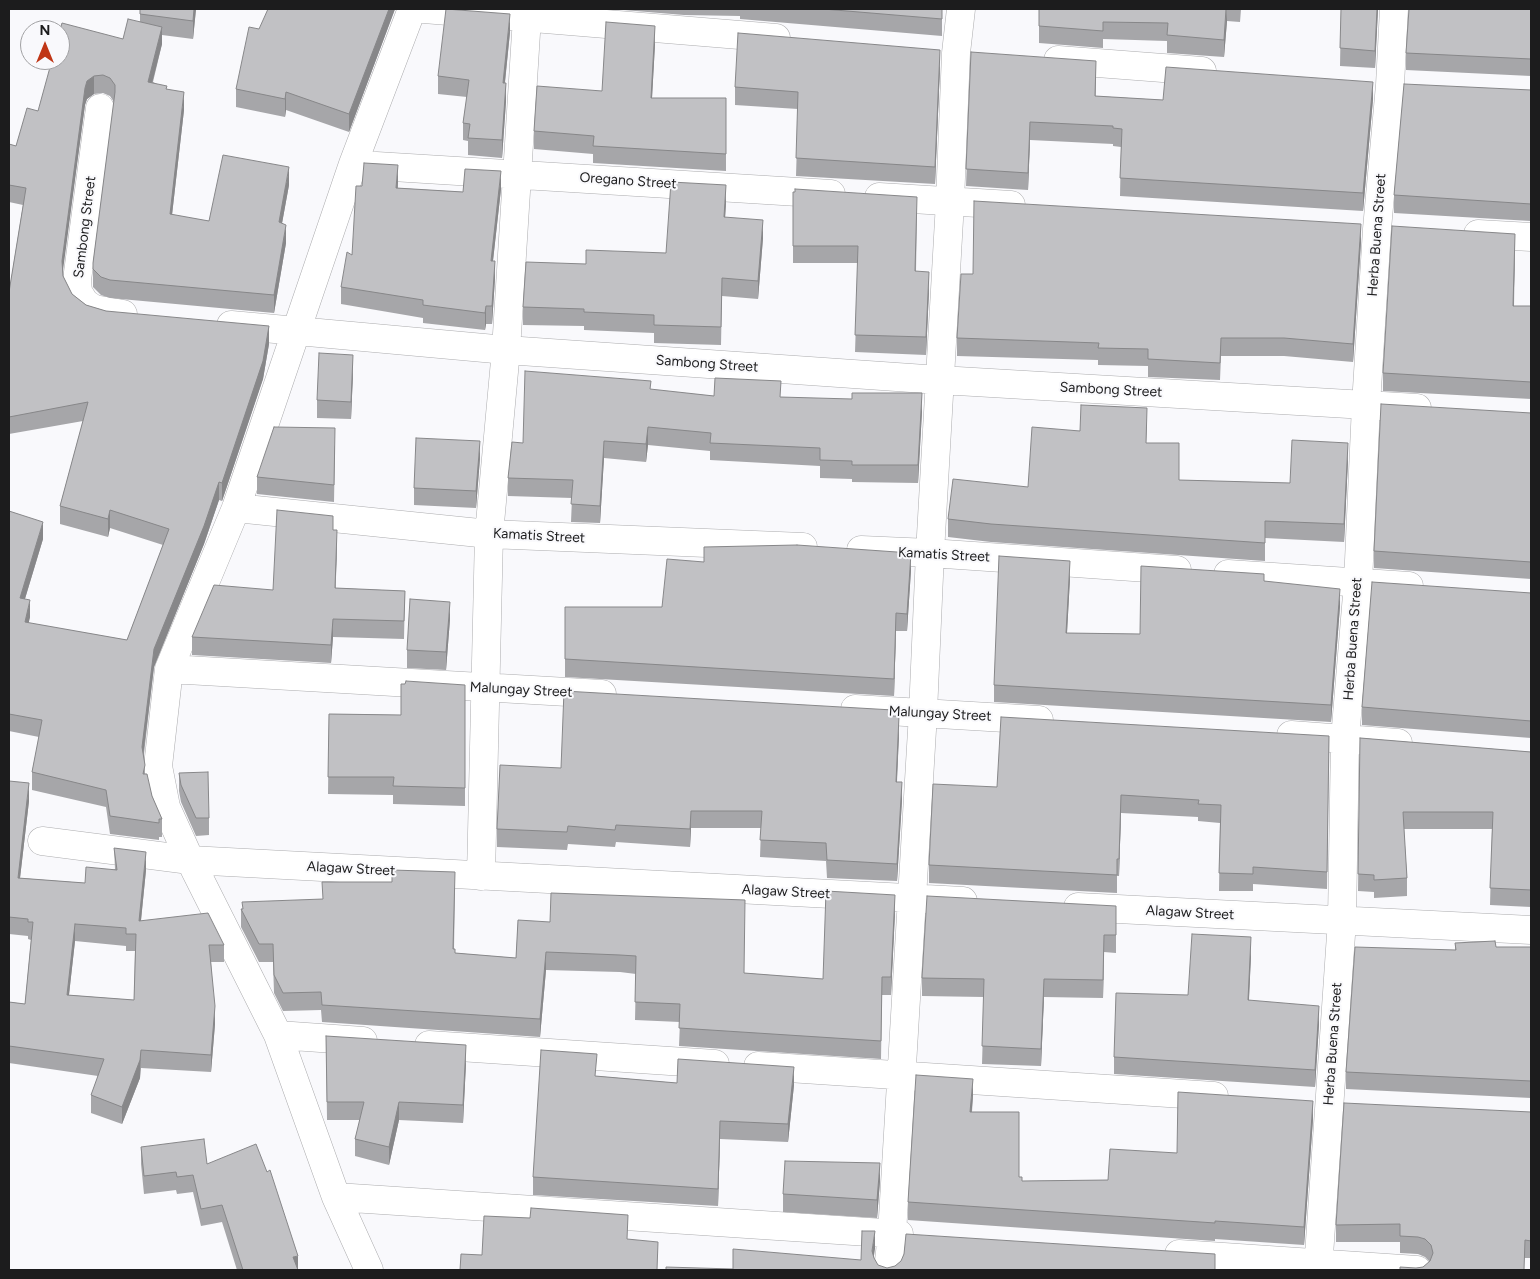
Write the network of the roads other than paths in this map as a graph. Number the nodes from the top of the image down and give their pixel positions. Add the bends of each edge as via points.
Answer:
1 (412, 9) edge
2 (424, 9) edge
3 (961, 9) edge
4 (1394, 9) edge
5 (527, 17) junction
6 (800, 40) edge
7 (927, 50) edge
8 (966, 53) junction
9 (1035, 58) edge
10 (1222, 72) edge
11 (1380, 84) junction
12 (1418, 86) edge
13 (100, 108) dead end
14 (353, 164) junction
15 (516, 174) junction
16 (950, 202) junction
17 (1040, 207) edge
18 (1367, 228) junction
19 (1406, 230) edge
20 (1454, 233) edge
21 (1531, 237) edge
22 (147, 316) edge
23 (206, 322) edge
24 (296, 331) junction
25 (506, 350) junction
26 (940, 380) junction
27 (1366, 405) junction
28 (1444, 410) edge
29 (236, 508) junction
30 (489, 534) junction
31 (930, 553) junction
32 (1358, 583) junction
33 (1435, 588) edge
34 (169, 669) junction
35 (484, 688) junction
36 (624, 696) edge
37 (833, 708) edge
38 (922, 713) junction
39 (1060, 722) edge
40 (1267, 734) edge
41 (1345, 739) junction
42 (1424, 745) edge
43 (42, 841) dead end
44 (190, 860) junction
45 (481, 876) junction
46 (912, 898) junction
47 (990, 902) edge
48 (1058, 906) edge
49 (1342, 920) junction
50 (1531, 930) edge
51 (278, 1035) junction
52 (900, 1076) junction
53 (1240, 1098) edge
54 (1319, 1103) junction
55 (1358, 1106) edge
56 (336, 1197) junction
57 (892, 1234) junction
58 (922, 1236) edge
59 (1150, 1252) edge
60 (1318, 1267) edge
61 (369, 1270) edge
62 (888, 1270) edge
63 (1417, 1270) edge

1 - 14 street
2 - 5 street
3 - 8 street
4 - 11 street, Herba Buena Street
5 - 6 street
5 - 15 street
7 - 8 street
8 - 16 street
9 - 10 street
11 - 12 street
11 - 18 street, Herba Buena Street
13 - 22 street, Sambong Street via 78,292 94,310
14 - 15 street, Oregano Street
14 - 24 street
15 - 16 street, Oregano Street
15 - 25 street
16 - 17 street, Oregano Street
16 - 26 street
18 - 19 street
18 - 27 street, Herba Buena Street
20 - 21 street
23 - 24 street, Sambong Street
24 - 25 street, Sambong Street
24 - 29 street
25 - 26 street, Sambong Street
25 - 30 street
26 - 27 street, Sambong Street
26 - 31 street
27 - 28 street, Sambong Street
27 - 32 street, Herba Buena Street
29 - 30 street, Kamatis Street
29 - 34 street
30 - 31 street, Kamatis Street
30 - 35 street
31 - 32 street, Kamatis Street
31 - 38 street
32 - 33 street, Kamatis Street
32 - 41 street, Herba Buena Street
34 - 35 street, Malungay Street
34 - 44 street via 158,766 166,807
35 - 36 street, Malungay Street
35 - 45 street
37 - 38 street, Malungay Street
38 - 39 street, Malungay Street
38 - 46 street
40 - 41 street
41 - 42 street
41 - 49 street, Herba Buena Street
43 - 44 street, Alagaw Street
44 - 45 street, Alagaw Street
44 - 51 street
45 - 46 street, Alagaw Street
46 - 47 street, Alagaw Street
46 - 52 street
48 - 49 street, Alagaw Street
49 - 50 street, Alagaw Street
49 - 54 street, Herba Buena Street
51 - 52 street
51 - 56 street
52 - 53 street
52 - 57 street
54 - 55 street
54 - 60 street, Herba Buena Street
56 - 57 street
56 - 61 street
57 - 58 street
57 - 62 street
59 - 60 street
60 - 63 street

